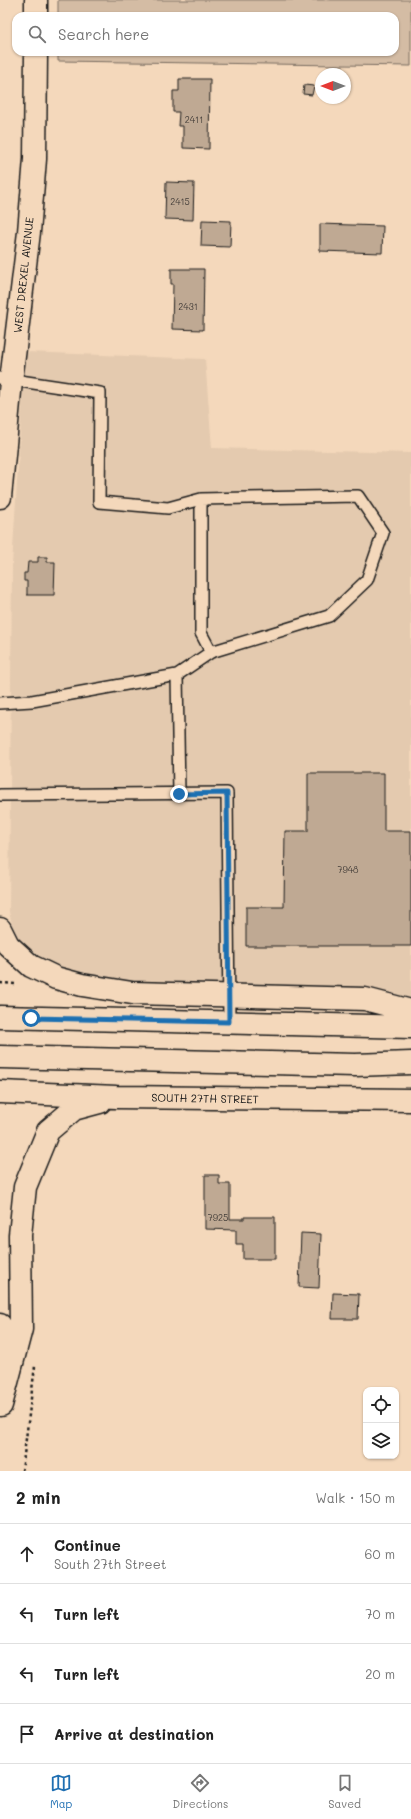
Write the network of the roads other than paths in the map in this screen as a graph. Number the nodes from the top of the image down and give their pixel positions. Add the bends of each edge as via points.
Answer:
1 (36, 0) edge
2 (36, 12) edge
3 (36, 56) edge
4 (4, 376) edge
5 (0, 497) edge
6 (201, 500) junction
7 (211, 652) junction
8 (177, 675) junction
9 (0, 703) edge
10 (179, 794) junction
11 (0, 795) edge
12 (0, 929) edge
13 (230, 995) junction
14 (411, 1011) edge
15 (0, 1017) edge
16 (229, 1022) junction
17 (411, 1027) edge
18 (0, 1056) edge
19 (411, 1063) edge
20 (0, 1092) edge
21 (116, 1097) junction
22 (411, 1100) edge
23 (0, 1325) edge
24 (0, 1409) edge

1 - 2 main road
3 - 4 main road, WEST DREXEL AVENUE via 35,159 29,232
4 - 5 main road, WEST DREXEL AVENUE
4 - 6 lane via 100,393 99,502 168,508
6 - 7 lane via 201,633
6 - 7 lane via 358,496 384,533 367,580 329,616
7 - 8 lane
8 - 9 lane via 32,701
8 - 10 lane
10 - 11 lane
10 - 13 lane via 227,793
12 - 13 main road via 8,945 31,966 56,978 132,993
13 - 14 main road via 365,999
13 - 16 lane
15 - 16 main road
16 - 17 main road
18 - 19 main road via 355,1065
20 - 21 main road, SOUTH 27TH STREET
21 - 22 main road, SOUTH 27TH STREET
21 - 24 main road via 74,1109 48,1131 25,1187 20,1235 21,1329
23 - 24 main road

